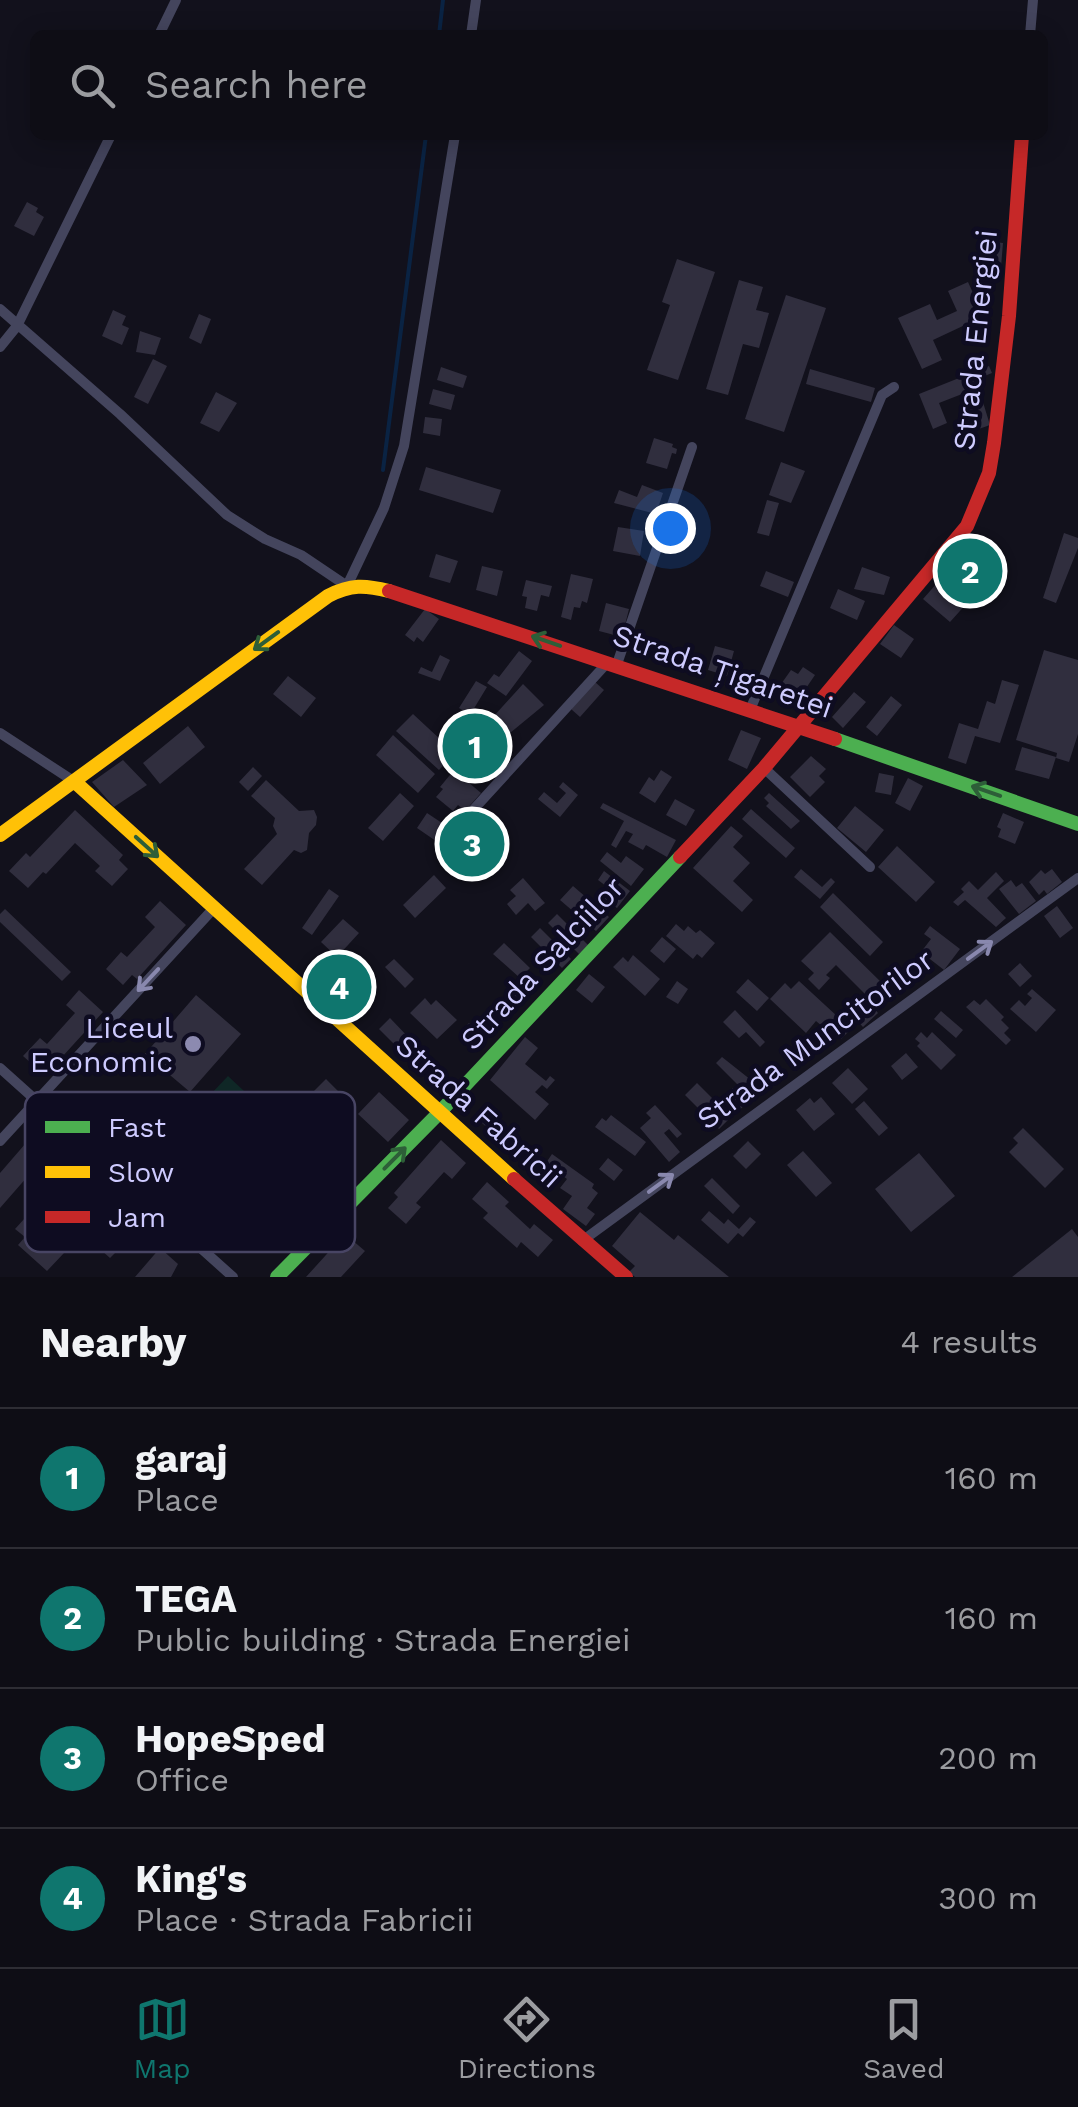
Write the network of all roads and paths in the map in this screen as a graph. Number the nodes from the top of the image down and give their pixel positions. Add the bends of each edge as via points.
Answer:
1 (176, 0) edge
2 (476, 0) edge
3 (1032, 0) edge
4 (161, 30) edge
5 (472, 30) edge
6 (1030, 30) edge
7 (109, 140) edge
8 (454, 140) edge
9 (1022, 140) edge
10 (0, 309) edge
11 (17, 326) junction
12 (0, 347) edge
13 (894, 387) dead end
14 (692, 447) dead end
15 (347, 586) junction
16 (612, 663) junction
17 (750, 710) junction
18 (802, 726) junction
19 (0, 734) edge
20 (764, 768) junction
21 (75, 782) junction
22 (463, 821) dead end
23 (1078, 824) edge
24 (0, 835) edge
25 (870, 867) dead end
26 (1078, 878) edge
27 (214, 908) junction
28 (0, 1068) edge
29 (28, 1092) edge
30 (45, 1092) edge
31 (439, 1113) junction
32 (25, 1114) edge
33 (0, 1141) edge
34 (355, 1198) edge
35 (582, 1240) junction
36 (205, 1252) edge
37 (302, 1252) edge
38 (233, 1277) edge
39 (277, 1277) edge
40 (626, 1277) edge

1 - 4 street
2 - 5 street
3 - 6 street
7 - 11 street
8 - 15 street via 404,446
9 - 18 main road, Strada Energiei via 996,425 978,503 945,555
10 - 11 street
11 - 12 street
11 - 15 street via 227,515
13 - 17 street via 882,394
14 - 16 street
16 -> 15 main road, Strada Țigaretei via 392,590
15 -> 21 main road
16 - 17 main road, Strada Țigaretei
16 - 22 street
17 - 18 main road, Strada Țigaretei
18 - 20 main road, Strada Salciilor
23 -> 18 main road, Strada Țigaretei
19 - 21 street
20 - 25 street
20 - 31 main road, Strada Salciilor
21 - 24 main road
21 -> 27 main road, Strada Fabricii
35 -> 26 street, Strada Muncitorilor
27 -> 30 street
27 - 31 main road, Strada Fabricii
28 - 29 street
34 -> 31 main road, Strada Salciilor
31 - 35 main road, Strada Fabricii
32 - 33 street
35 - 40 main road, Strada Fabricii
36 - 38 street
39 -> 37 main road, Strada Salciilor

